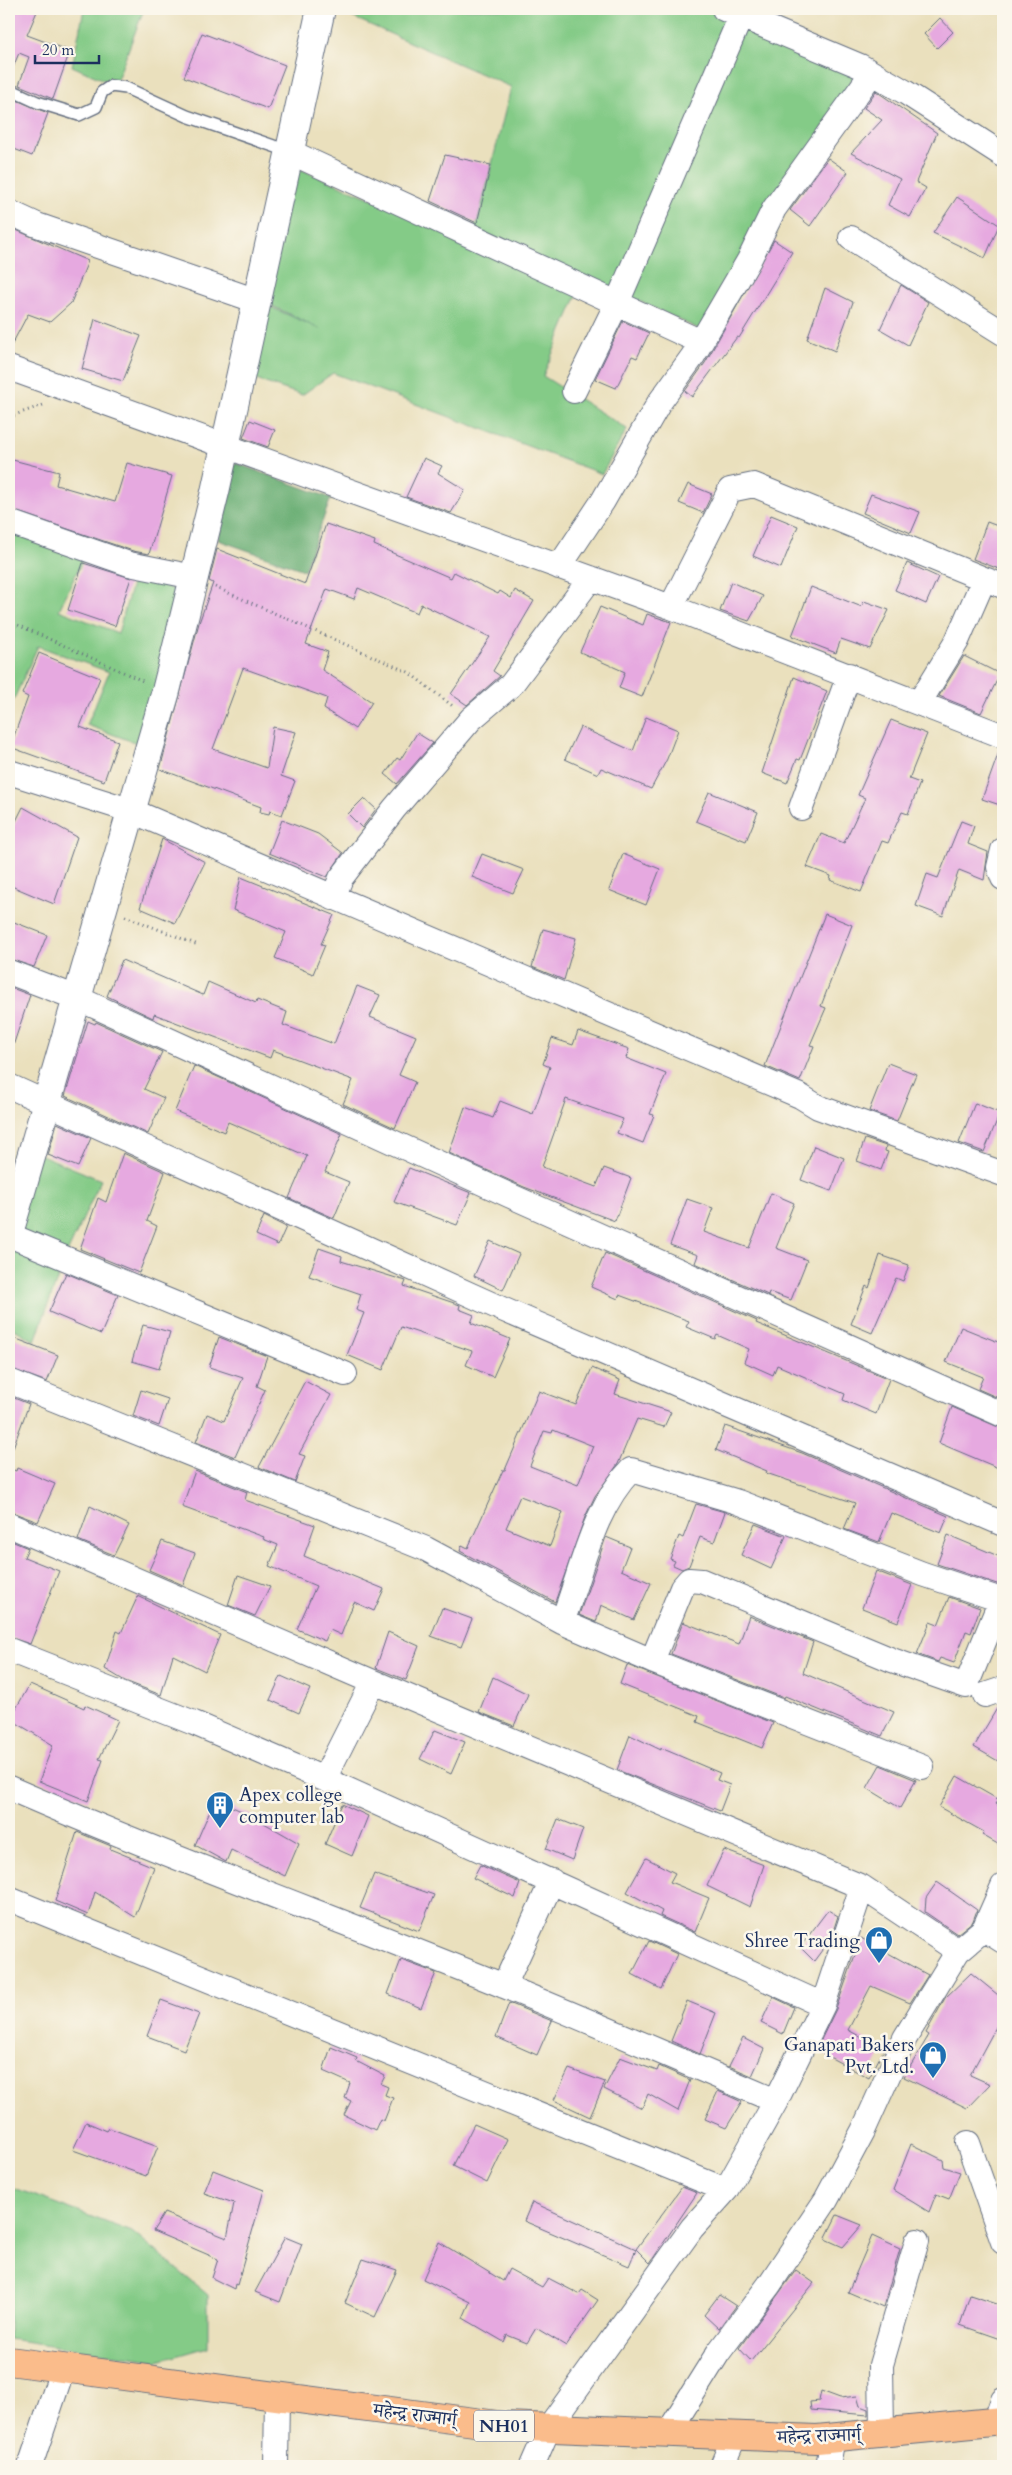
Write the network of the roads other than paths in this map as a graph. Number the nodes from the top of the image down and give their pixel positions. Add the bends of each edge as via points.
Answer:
1 (321, 9) edge
2 (732, 12) edge
3 (872, 73) junction
4 (9, 89) edge
5 (288, 151) junction
6 (1003, 155) edge
7 (9, 212) edge
8 (852, 238) dead end
9 (257, 301) junction
10 (617, 303) junction
11 (1003, 333) edge
12 (701, 342) junction
13 (9, 368) edge
14 (574, 391) dead end
15 (224, 446) junction
16 (9, 522) edge
17 (559, 567) junction
18 (194, 577) junction
19 (592, 578) junction
20 (994, 583) edge
21 (671, 606) junction
22 (849, 674) junction
23 (919, 703) junction
24 (1003, 736) edge
25 (9, 772) edge
26 (800, 808) dead end
27 (132, 811) junction
28 (1003, 850) edge
29 (1003, 878) edge
30 (333, 898) junction
31 (9, 972) edge
32 (77, 998) junction
33 (9, 1086) edge
34 (47, 1101) junction
35 (1003, 1174) edge
36 (9, 1234) edge
37 (345, 1374) dead end
38 (9, 1381) edge
39 (1003, 1415) edge
40 (1003, 1524) edge
41 (9, 1525) edge
42 (562, 1622) junction
43 (9, 1650) edge
44 (652, 1660) junction
45 (373, 1682) junction
46 (922, 1767) dead end
47 (324, 1779) junction
48 (9, 1788) edge
49 (552, 1881) junction
50 (1003, 1886) edge
51 (862, 1887) junction
52 (9, 1899) edge
53 (994, 1935) edge
54 (958, 1951) junction
55 (504, 1986) junction
56 (823, 2005) junction
57 (776, 2101) junction
58 (968, 2143) dead end
59 (726, 2190) junction
60 (917, 2241) dead end
61 (1003, 2242) edge
62 (9, 2361) edge
63 (63, 2368) junction
64 (277, 2396) junction
65 (1000, 2414) edge
66 (549, 2427) junction
67 (882, 2432) junction
68 (668, 2433) junction
69 (734, 2436) junction
70 (832, 2437) junction
71 (30, 2466) edge
72 (276, 2466) edge
73 (532, 2466) edge
74 (722, 2466) edge
75 (828, 2466) edge

1 - 5 street
2 - 3 street
2 - 10 street
3 - 6 street
3 - 12 street via 774,209 749,260
4 - 5 lane via 79,115 96,107 102,92 111,86 126,88 187,116
5 - 9 street
5 - 10 street
7 - 9 street via 37,225
8 - 11 street
9 - 15 street
10 - 12 street
10 - 14 street
12 - 17 street via 659,403 603,501
13 - 15 street
15 - 17 street
15 - 18 street
16 - 18 street via 129,564
17 - 19 street
18 - 27 street
19 - 21 street
19 - 30 street via 511,684 472,719 394,809 342,878
20 - 21 street via 754,485 730,490
20 - 23 street
21 - 22 street
22 - 23 street
22 - 26 street
23 - 24 street
25 - 27 street
27 - 30 street
27 - 32 street
28 - 29 street via 999,866
30 - 35 street via 800,1096 818,1107
31 - 32 street
32 - 34 street
32 - 39 street
33 - 34 street
34 - 36 street
34 - 40 street via 502,1309
36 - 37 street
38 - 42 street via 426,1550
41 - 45 street
42 - 44 street
42 - 44 street via 596,1526 617,1485 632,1470 738,1502 923,1574 1001,1600 970,1682 965,1686 695,1580 689,1580 682,1588
43 - 47 street via 194,1723
44 - 46 street
45 - 47 street
45 - 51 street
47 - 49 street
48 - 55 street via 117,1835
49 - 55 street
49 - 56 street
50 - 53 street
51 - 54 street
51 - 56 street
52 - 59 street
53 - 54 street
54 - 68 street via 905,2038 864,2131 826,2200 718,2353
55 - 57 street
56 - 57 street
57 - 59 street
58 - 61 street
59 - 66 street via 686,2236
60 - 67 street via 881,2365
62 - 63 highway, महेन्द्र राज्मार्ग् / NH01
63 - 64 highway, महेन्द्र राज्मार्ग् / NH01
63 - 71 street
64 - 66 highway, महेन्द्र राज्मार्ग् / NH01 via 505,2426
64 - 72 street
65 - 67 highway, महेन्द्र राज्मार्ग् / NH01
66 - 68 highway, महेन्द्र राज्मार्ग् / NH01
66 - 73 street
67 - 70 highway, महेन्द्र राज्मार्ग् / NH01
68 - 69 highway, महेन्द्र राज्मार्ग् / NH01
69 - 70 highway, महेन्द्र राज्मार्ग् / NH01
69 - 74 street
70 - 75 street

